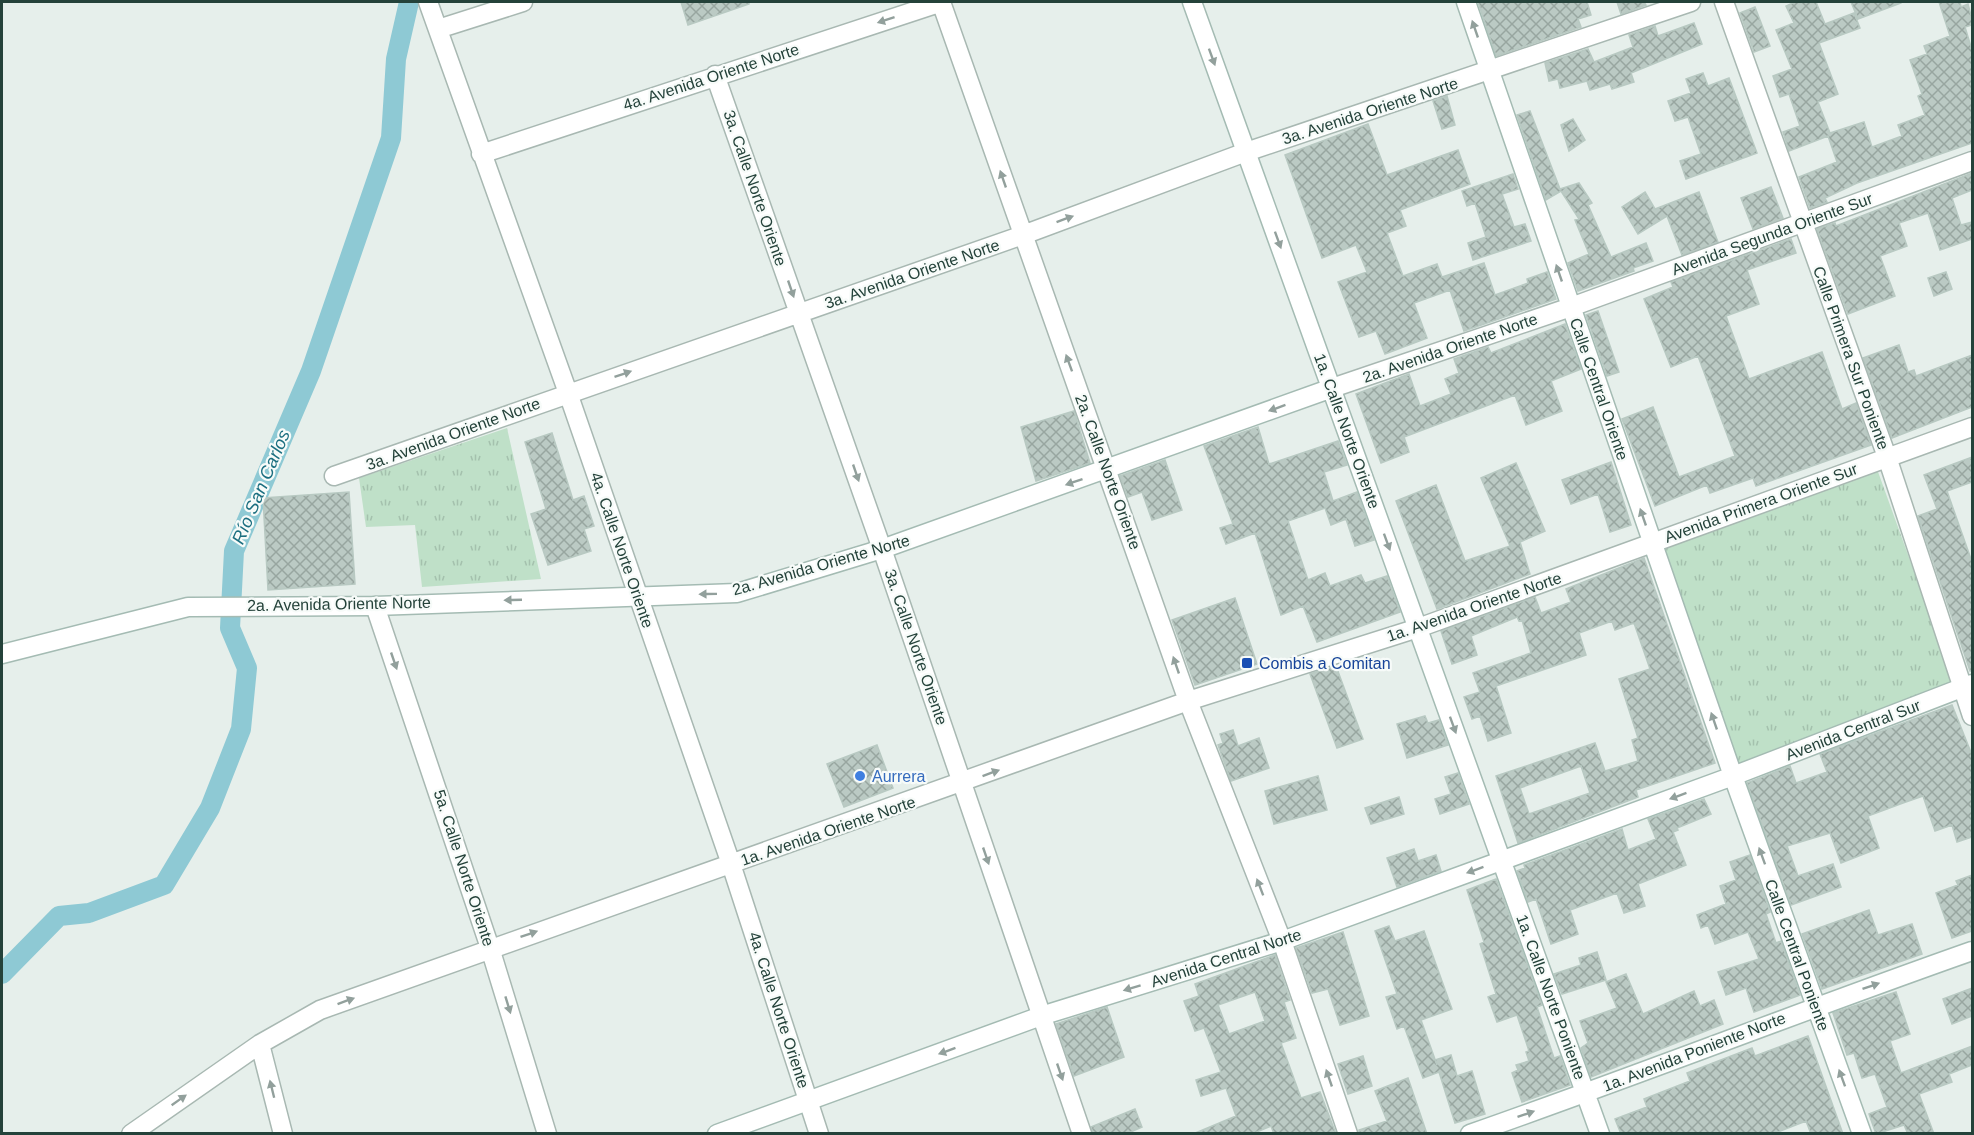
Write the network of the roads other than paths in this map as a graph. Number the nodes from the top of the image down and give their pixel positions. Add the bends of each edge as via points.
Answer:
1 (428, 2) edge
2 (523, 2) edge
3 (941, 2) edge
4 (1192, 2) edge
5 (1466, 2) edge
6 (1691, 2) edge
7 (1724, 2) edge
8 (438, 29) junction
9 (1490, 71) junction
10 (715, 75) junction
11 (1246, 152) junction
12 (481, 154) junction
13 (1972, 161) edge
14 (1803, 222) junction
15 (1023, 235) junction
16 (1571, 307) junction
17 (800, 313) junction
18 (1332, 388) junction
19 (568, 393) junction
20 (1972, 427) edge
21 (1887, 457) junction
22 (1108, 470) junction
23 (334, 476) dead end
24 (1652, 543) junction
25 (882, 549) junction
26 (638, 596) junction
27 (375, 606) junction
28 (1418, 628) junction
29 (2, 654) edge
30 (1967, 686) edge
31 (1188, 701) junction
32 (1972, 716) edge
33 (1733, 776) junction
34 (962, 784) junction
35 (1502, 860) junction
36 (731, 864) junction
37 (1282, 941) junction
38 (490, 948) junction
39 (1972, 951) edge
40 (1816, 1005) junction
41 (1041, 1016) junction
42 (260, 1044) junction
43 (1586, 1094) junction
44 (810, 1101) junction
45 (131, 1134) edge
46 (283, 1134) edge
47 (547, 1134) edge
48 (717, 1134) edge
49 (819, 1134) edge
50 (1082, 1134) edge
51 (1348, 1134) edge
52 (1470, 1134) edge
53 (1600, 1134) edge
54 (1862, 1134) edge

1 - 8 street, 4a. Calle Norte Oriente
2 - 8 street
3 -> 10 street, 4a. Avenida Oriente Norte
15 -> 3 street, 2a. Calle Norte Oriente
4 -> 11 street, 1a. Calle Norte Oriente
9 -> 5 street, Calle Central Oriente
6 - 9 street, 3a. Avenida Oriente Norte
7 - 14 street, Calle Primera Sur Poniente
8 - 12 street, 4a. Calle Norte Oriente
9 - 11 street, 3a. Avenida Oriente Norte
16 -> 9 street, Calle Central Oriente
10 - 12 street, 4a. Avenida Oriente Norte
10 -> 17 street, 3a. Calle Norte Oriente
15 -> 11 street, 3a. Avenida Oriente Norte
11 -> 18 street, 1a. Calle Norte Oriente
12 - 19 street, 4a. Calle Norte Oriente
13 - 14 street, Avenida Segunda Oriente Sur
14 - 16 street, Avenida Segunda Oriente Sur
14 - 21 street, Calle Primera Sur Poniente
15 - 17 street, 3a. Avenida Oriente Norte
22 -> 15 street, 2a. Calle Norte Oriente
16 - 18 street, 2a. Avenida Oriente Norte
24 -> 16 street, Calle Central Oriente
19 -> 17 street, 3a. Avenida Oriente Norte
17 -> 25 street, 3a. Calle Norte Oriente
18 -> 22 street, 2a. Avenida Oriente Norte
18 -> 28 street, 1a. Calle Norte Oriente
19 - 23 street, 3a. Avenida Oriente Norte
19 - 26 street, 4a. Calle Norte Oriente
20 - 21 street, Avenida Primera Oriente Sur
21 - 24 street, Avenida Primera Oriente Sur
21 - 30 street, Calle Primera Sur Poniente
22 -> 25 street, 2a. Avenida Oriente Norte
31 -> 22 street, 2a. Calle Norte Oriente
24 - 28 street, 1a. Avenida Oriente Norte
33 -> 24 street, Calle Central Oriente
25 -> 26 street, 2a. Avenida Oriente Norte via 737,593
25 - 34 street, 3a. Calle Norte Oriente
26 -> 27 street, 2a. Avenida Oriente Norte
26 - 36 street, 4a. Calle Norte Oriente
27 - 29 street, 2a. Avenida Oriente Norte via 188,607
27 -> 38 street, 5a. Calle Norte Oriente
28 - 31 street, 1a. Avenida Oriente Norte
28 -> 35 street, 1a. Calle Norte Oriente
30 - 32 street, Calle Primera Sur Poniente
30 - 33 street, Avenida Central Sur
34 -> 31 street, 1a. Avenida Oriente Norte
37 -> 31 street, 2a. Calle Norte Oriente
33 -> 35 street, Avenida Central Norte
40 -> 33 street, Calle Central Poniente
34 - 36 street, 1a. Avenida Oriente Norte
34 -> 41 street, 3a. Calle Norte Oriente
35 -> 37 street, Avenida Central Norte
35 - 43 street, 1a. Calle Norte Poniente
38 -> 36 street, 1a. Avenida Oriente Norte
36 - 44 street, 4a. Calle Norte Oriente
37 -> 41 street, Avenida Central Norte
51 -> 37 street, 2a. Calle Norte Oriente
42 -> 38 street, 1a. Avenida Oriente Norte via 320,1010
38 -> 47 street, 5a. Calle Norte Oriente
40 -> 39 street, 1a. Avenida Poniente Norte
40 - 43 street, 1a. Avenida Poniente Norte
54 -> 40 street, Calle Central Poniente
41 -> 44 street, Avenida Central Norte
41 -> 50 street, 3a. Calle Norte Oriente
45 -> 42 street, 1a. Avenida Oriente Norte
46 -> 42 street
52 -> 43 street, 1a. Avenida Poniente Norte
43 - 53 street, 1a. Calle Norte Poniente
44 - 48 street, Avenida Central Norte
44 - 49 street, 4a. Calle Norte Oriente

